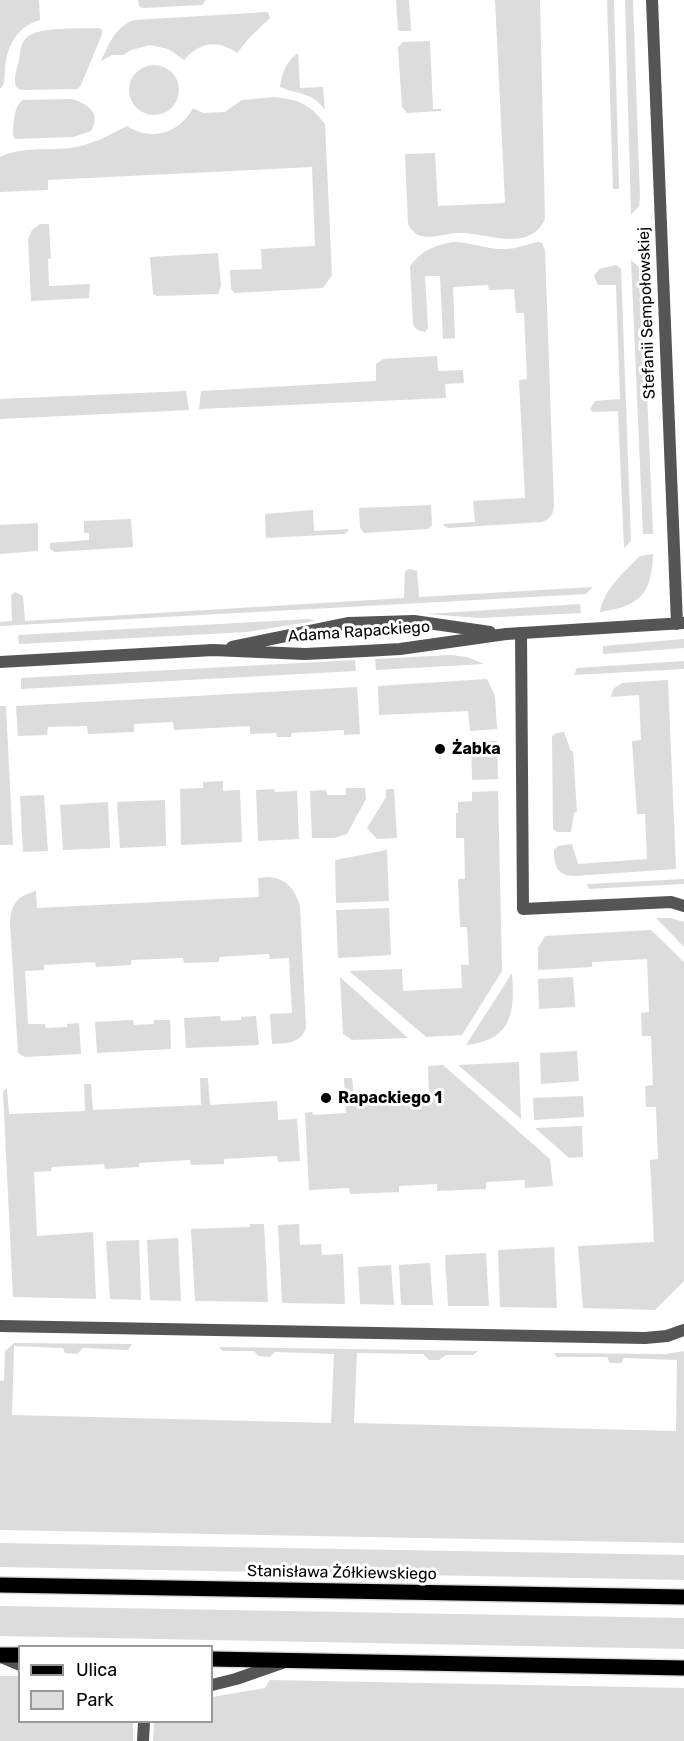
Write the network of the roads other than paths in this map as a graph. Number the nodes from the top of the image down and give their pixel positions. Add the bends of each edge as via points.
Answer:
1 (652, 0) edge
2 (680, 624) edge
3 (521, 633) junction
4 (506, 634) junction
5 (213, 650) junction
6 (0, 662) edge
7 (684, 906) edge
8 (0, 1326) edge
9 (684, 1330) edge
10 (0, 1585) edge
11 (684, 1597) edge
12 (18, 1655) edge
13 (0, 1656) edge
14 (213, 1659) edge
15 (289, 1660) junction
16 (18, 1664) edge
17 (684, 1668) edge
18 (213, 1685) edge
19 (144, 1723) edge
20 (143, 1741) edge

1 - 2 street, Stefanii Sempołowskiej
2 - 3 street, Adama Rapackiego
3 - 4 street, Adama Rapackiego
3 - 7 street via 523,909 671,902
4 - 5 street, Adama Rapackiego via 400,649 305,654
4 - 5 street, Adama Rapackiego via 414,621 349,623
5 - 6 street, Adama Rapackiego
8 - 9 street via 645,1338
10 - 11 main road, Stanisława Żółkiewskiego
12 - 13 main road
13 - 16 street
14 - 15 main road
15 - 17 main road
15 - 18 street
19 - 20 street

